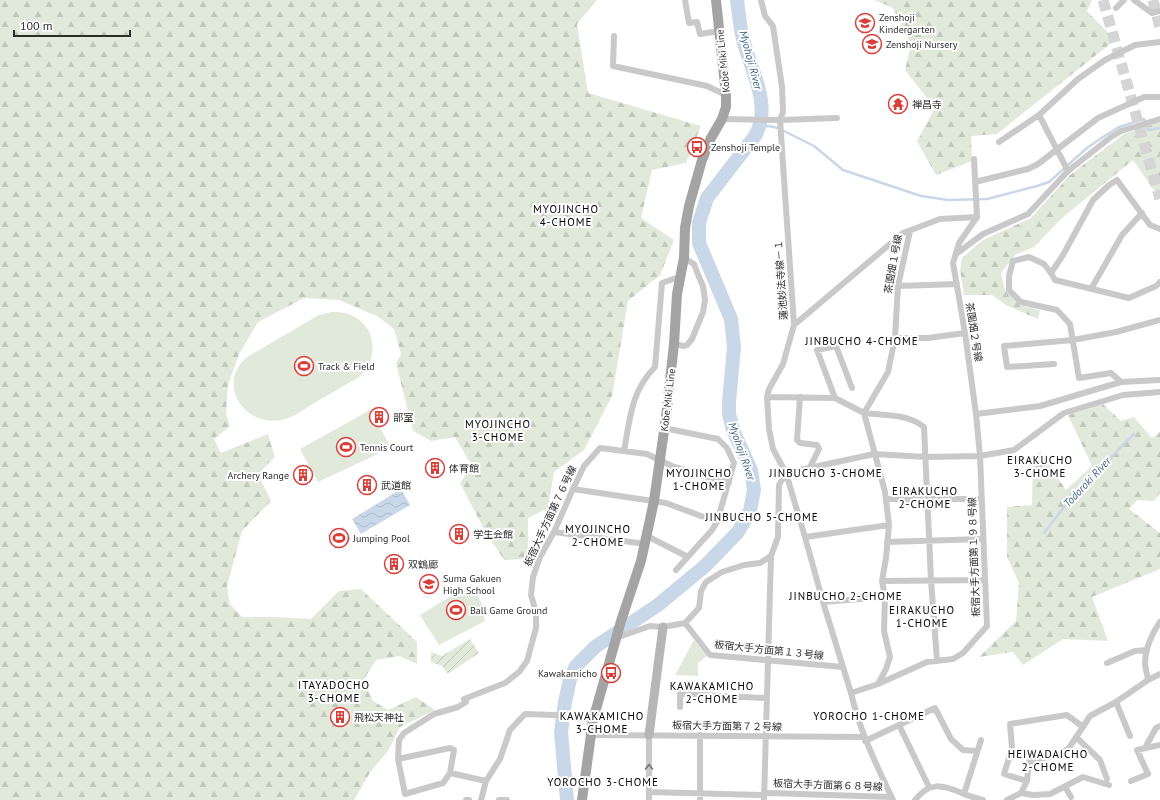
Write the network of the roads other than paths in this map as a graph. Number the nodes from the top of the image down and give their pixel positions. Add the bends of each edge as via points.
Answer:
1 (685, 0) edge
2 (716, 0) edge
3 (761, 0) edge
4 (1124, 0) edge
5 (1134, 0) edge
6 (1116, 8) dead end
7 (1160, 11) edge
8 (720, 31) junction
9 (614, 36) dead end
10 (1160, 42) edge
11 (726, 95) junction
12 (1160, 97) edge
13 (1038, 115) junction
14 (836, 118) dead end
15 (722, 119) junction
16 (1160, 119) edge
17 (780, 122) junction
18 (999, 142) dead end
19 (1057, 150) junction
20 (974, 159) dead end
21 (1068, 171) junction
22 (975, 182) junction
23 (1142, 213) junction
24 (977, 217) junction
25 (1160, 229) edge
26 (910, 231) junction
27 (956, 254) junction
28 (684, 258) junction
29 (1051, 273) junction
30 (679, 277) junction
31 (1160, 282) edge
32 (957, 284) junction
33 (898, 286) junction
34 (1091, 289) junction
35 (1160, 320) edge
36 (794, 325) junction
37 (965, 333) junction
38 (895, 338) junction
39 (1073, 340) junction
40 (674, 344) junction
41 (1054, 364) dead end
42 (1160, 380) edge
43 (1120, 382) junction
44 (852, 388) dead end
45 (1160, 392) edge
46 (767, 397) junction
47 (800, 398) junction
48 (835, 398) junction
49 (864, 413) junction
50 (976, 414) junction
51 (664, 428) junction
52 (624, 451) junction
53 (874, 454) junction
54 (980, 456) junction
55 (926, 457) junction
56 (660, 461) junction
57 (810, 467) junction
58 (786, 473) junction
59 (729, 483) junction
60 (573, 489) junction
61 (886, 499) junction
62 (928, 499) junction
63 (981, 499) junction
64 (654, 501) junction
65 (717, 522) junction
66 (889, 525) junction
67 (554, 532) junction
68 (805, 536) junction
69 (983, 539) junction
70 (646, 540) junction
71 (929, 540) junction
72 (887, 542) junction
73 (771, 556) junction
74 (688, 557) junction
75 (676, 570) dead end
76 (931, 580) junction
77 (985, 580) junction
78 (882, 581) junction
79 (885, 597) junction
80 (823, 602) junction
81 (1160, 622) edge
82 (685, 623) junction
83 (663, 626) junction
84 (616, 637) junction
85 (1147, 650) junction
86 (768, 661) junction
87 (937, 661) junction
88 (1107, 663) dead end
89 (843, 667) junction
90 (1160, 674) edge
91 (1148, 680) junction
92 (878, 684) junction
93 (851, 694) junction
94 (766, 698) junction
95 (1116, 702) junction
96 (680, 707) dead end
97 (593, 720) junction
98 (900, 725) junction
99 (1160, 726) edge
100 (1083, 727) junction
101 (591, 735) junction
102 (649, 735) junction
103 (700, 735) junction
104 (766, 736) junction
105 (1130, 736) dead end
106 (1076, 737) junction
107 (864, 739) junction
108 (981, 740) dead end
109 (1160, 745) edge
110 (1145, 748) junction
111 (977, 751) junction
112 (398, 759) junction
113 (450, 773) junction
114 (1027, 781) junction
115 (1131, 781) dead end
116 (486, 782) junction
117 (929, 787) junction
118 (1065, 787) junction
119 (649, 792) junction
120 (964, 794) junction
121 (1020, 796) edge
122 (700, 797) edge
123 (764, 797) edge
124 (1034, 797) edge
125 (1071, 797) dead end
126 (823, 798) edge
127 (892, 798) edge
128 (481, 800) edge
129 (499, 800) edge
130 (507, 800) edge
131 (582, 800) edge
132 (649, 800) edge
133 (915, 800) edge
134 (983, 800) edge
135 (1007, 800) edge

1 - 8 street via 689,23 697,22 700,34
2 - 8 main road, Kobe Miki Line
3 - 17 street, 蓮池妙法寺線－１ via 765,16 773,26 782,87 783,112
4 - 6 street
5 - 7 street via 1152,12
8 - 11 main road, Kobe Miki Line
9 - 11 street via 614,66 707,86
10 - 13 street via 1135,45 1105,60 1078,78
11 - 15 main road, Kobe Miki Line
12 - 19 street via 1144,97 1098,118
13 - 18 street
13 - 19 street
14 - 17 street
15 - 17 street via 768,119
15 - 28 main road, Kobe Miki Line via 711,138 695,183 685,228
16 - 21 street via 1121,131
17 - 36 street, 蓮池妙法寺線－１
19 - 21 street
19 - 22 street via 1028,169
20 - 22 street
21 - 27 street via 1028,214 983,234
22 - 24 street
23 - 25 street via 1150,224
23 - 29 street via 1117,180 1109,185 1093,200
23 - 34 street via 1122,236
24 - 26 street via 940,219
24 - 27 street, 茶園畑２号線 via 959,243
26 - 33 street, 茶園畑１号線
26 - 36 street via 904,233
27 - 32 street, 茶園畑２号線 via 953,263
28 - 30 main road, Kobe Miki Line
28 - 40 street via 694,264 703,286 705,300 692,339 684,346
29 - 34 street via 1055,280
29 - 39 street via 1044,264 1029,257 1013,261 1008,276 1010,290 1021,302 1057,310 1070,324
30 - 40 main road, Kobe Miki Line
30 - 52 street via 662,283 655,367 637,391
31 - 34 street via 1129,298
32 - 33 street
32 - 37 street, 茶園畑２号線
33 - 38 street, 茶園畑１号線
35 - 39 street
36 - 46 street, 蓮池妙法寺線－１ via 783,364
37 - 38 street via 928,338
37 - 50 street, 茶園畑２号線
38 - 49 street, 茶園畑１号線 via 888,372
39 - 41 street via 1004,346 1007,367
39 - 43 street via 1079,378 1111,373
40 - 51 main road, Kobe Miki Line
42 - 43 street
43 - 50 street via 1040,406
44 - 48 street via 836,346 817,350
45 - 54 street via 1123,395 1064,413 1014,450
46 - 47 street
46 - 58 street, 蓮池妙法寺線－１ via 773,450
47 - 48 street
47 - 57 street via 797,440 800,443 817,445 819,449
48 - 49 street
49 - 53 street
49 - 55 street via 906,418 917,422 924,427
50 - 54 street, 茶園畑２号線
51 - 56 main road, Kobe Miki Line
51 - 59 street via 718,439 727,448 734,463
52 - 56 street, 板宿大手方面第７６号線 via 647,454
52 - 60 street, 板宿大手方面第７６号線 via 600,448 584,466
53 - 55 street
53 - 57 street
53 - 61 street
54 - 55 street
54 - 63 street, 板宿大手方面第１９８号線
55 - 62 street
56 - 59 street, 板宿大手方面第７６号線
56 - 64 main road, Kobe Miki Line
57 - 58 street
58 - 68 street, 蓮池妙法寺線－１
58 - 73 street via 779,485 778,537
59 - 65 street
60 - 64 street
60 - 67 street, 板宿大手方面第７６号線
61 - 62 street
61 - 66 street
62 - 63 street
62 - 71 street
63 - 69 street, 板宿大手方面第１９８号線
64 - 65 street
64 - 70 main road, Kobe Miki Line
65 - 74 street
66 - 68 street
66 - 72 street
67 - 70 street
67 - 112 street, 板宿大手方面第７６号線 via 540,557 533,577 531,595 536,612 536,628 527,660 505,683 464,699 466,702 434,714 404,733 399,740
68 - 80 street, 蓮池妙法寺線－１
69 - 71 street
69 - 77 street, 板宿大手方面第１９８号線
70 - 74 street
70 - 84 main road, Kobe Miki Line
71 - 72 street
71 - 76 street
72 - 78 street
73 - 82 street via 760,562 722,572 706,582 701,591 699,608
73 - 86 street
74 - 75 street
76 - 77 street
76 - 78 street
76 - 87 street
77 - 87 street, 板宿大手方面第１９８号線 via 987,626 963,653 954,659
78 - 79 street
79 - 80 street
79 - 92 street via 884,631 890,657
80 - 89 street, 蓮池妙法寺線－１
81 - 85 street
82 - 83 street
82 - 86 street, 板宿大手方面第１３号線 via 710,655
83 - 84 street via 650,626
83 - 102 street
84 - 97 main road, Kobe Miki Line
85 - 88 street via 1135,651
85 - 91 street via 1145,664
86 - 89 street, 板宿大手方面第１３号線
86 - 94 street
87 - 92 street, 板宿大手方面第１９８号線 via 927,662
89 - 93 street, 蓮池妙法寺線－１
90 - 91 street
91 - 95 street
92 - 93 street, 板宿大手方面第１９８号線
93 - 107 street, 蓮池妙法寺線－１
94 - 96 street via 680,694
94 - 104 street
95 - 100 street via 1090,716
95 - 105 street
97 - 101 main road, Kobe Miki Line
97 - 116 street via 526,714 510,730 500,759
98 - 107 street
98 - 111 street via 934,708 951,740 963,750
98 - 117 street
99 - 110 street via 1156,728
100 - 106 street
100 - 114 street via 1067,715 1010,724 1012,748 1004,774
101 - 102 street, 板宿大手方面第７２号線
101 - 131 main road, Kobe Miki Line
102 - 103 street, 板宿大手方面第７２号線
119 -> 102 street
103 - 104 street, 板宿大手方面第７２号線
103 - 122 street
104 - 107 street, 板宿大手方面第７２号線
104 - 123 street
106 - 114 street via 1069,748 1058,754 1029,762
106 - 118 street via 1100,760 1108,782 1083,777
107 - 127 street, 蓮池妙法寺線－１
108 - 111 street
109 - 110 street
110 - 115 street via 1138,750 1148,774
111 - 120 street
112 - 113 street via 450,748 454,750
112 - 113 street via 405,794 443,783
113 - 116 street
114 - 121 street
116 - 128 street
117 - 120 street via 948,787
117 - 133 street
118 - 124 street via 1050,794
118 - 125 street
119 - 122 street, 板宿大手方面第６８号線
119 - 132 street
120 - 134 street
121 - 124 street
121 - 135 street
122 - 123 street, 板宿大手方面第６８号線
123 - 126 street, 板宿大手方面第６８号線
126 - 127 street, 板宿大手方面第６８号線
129 - 130 street

